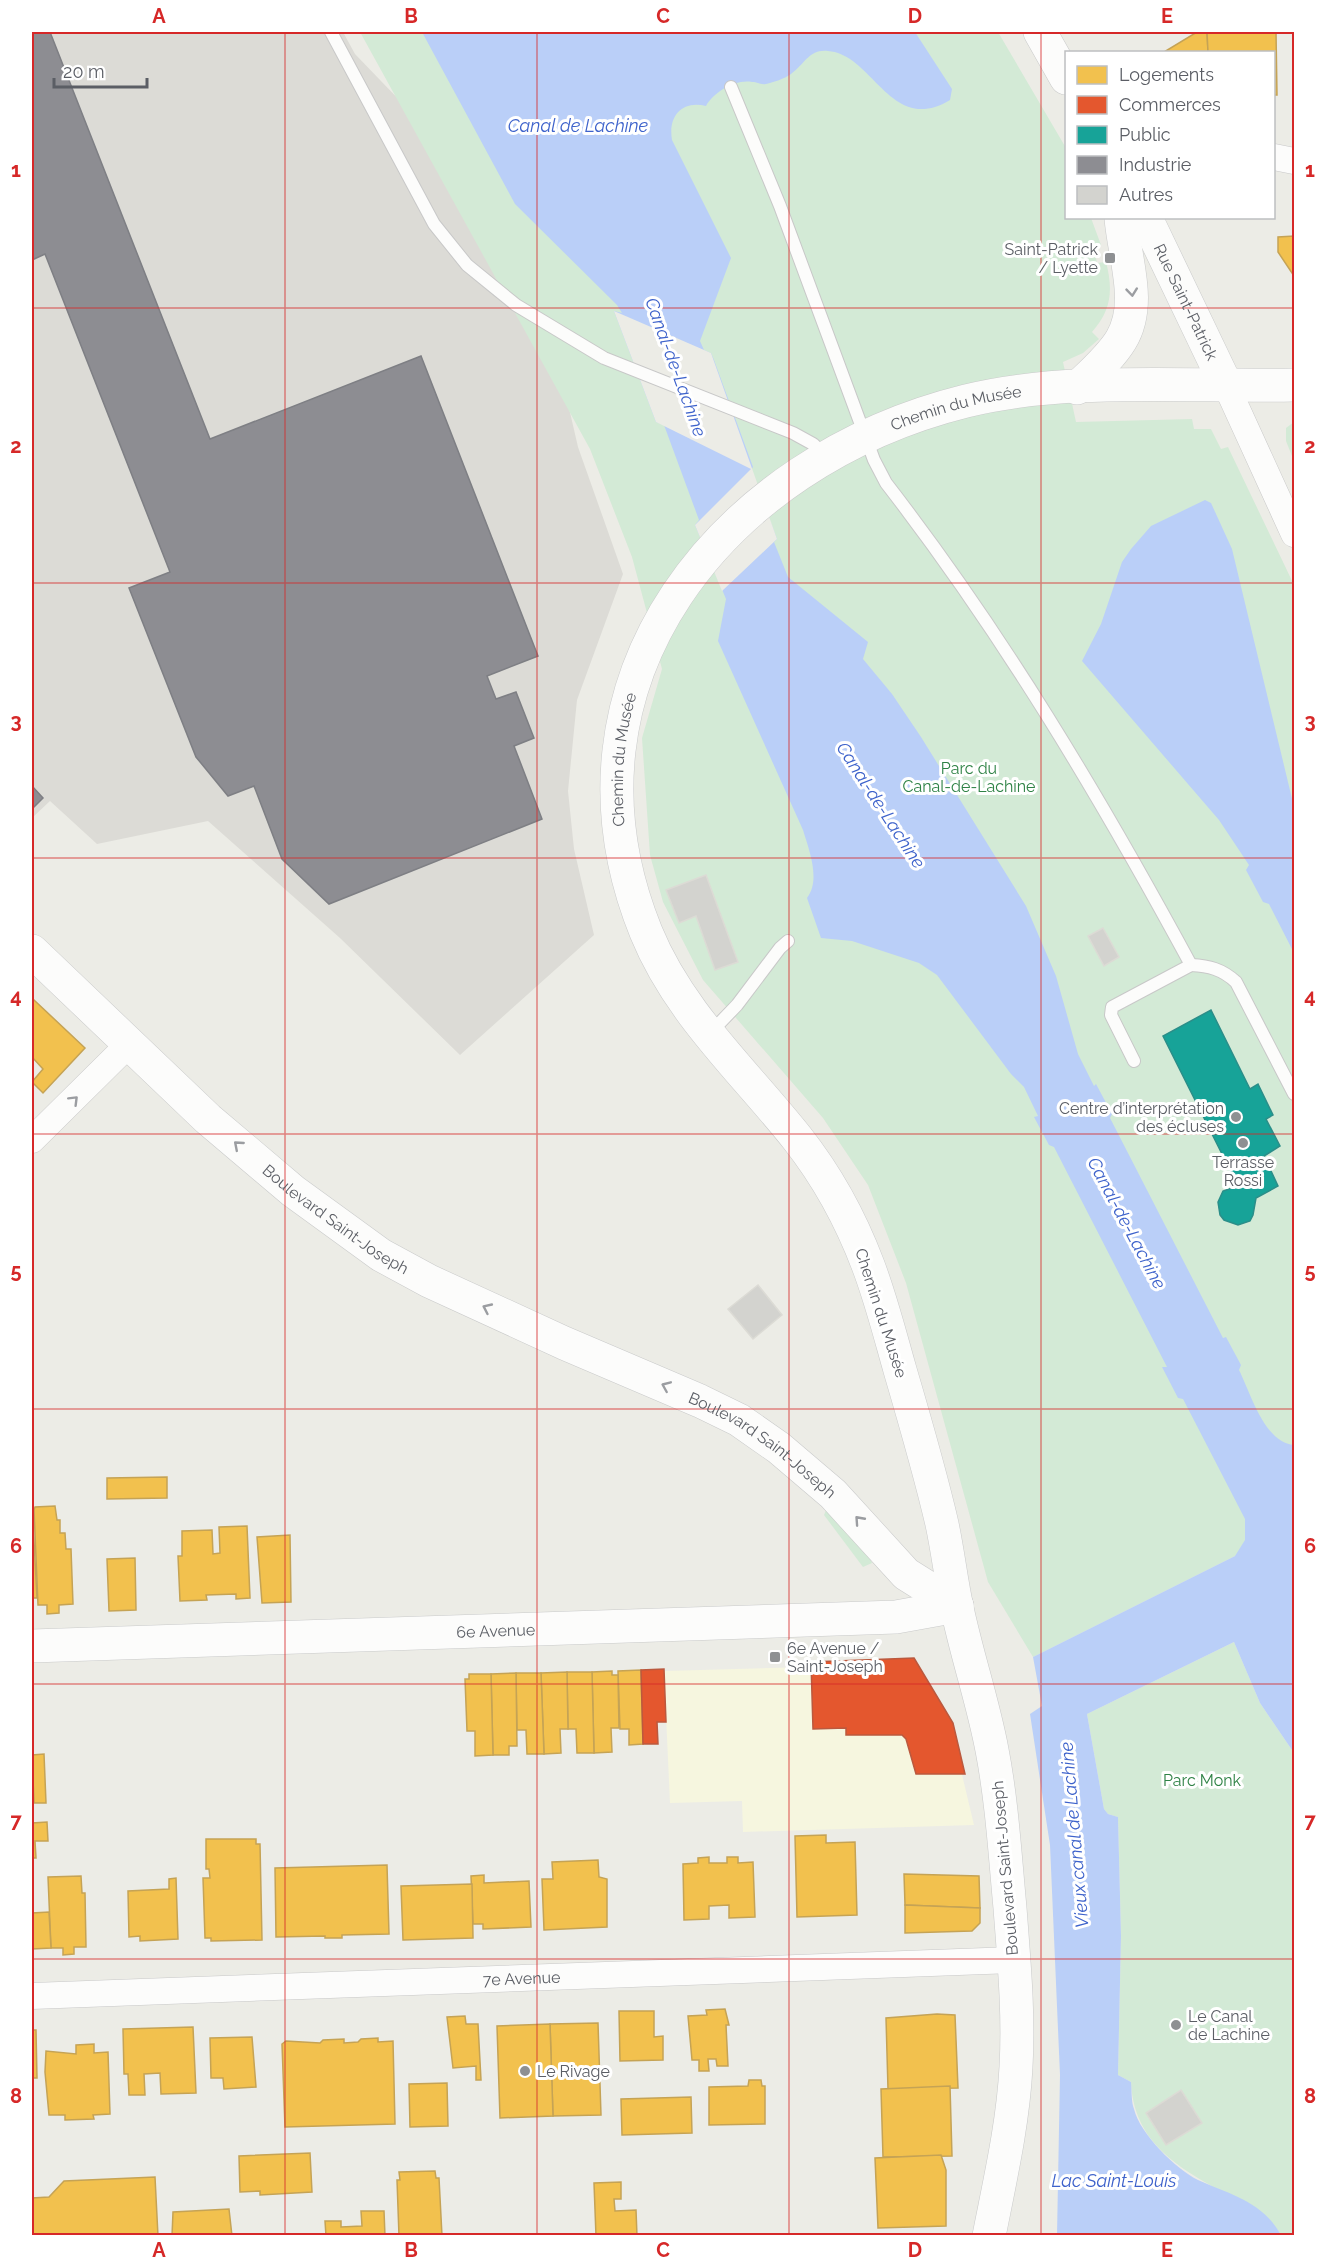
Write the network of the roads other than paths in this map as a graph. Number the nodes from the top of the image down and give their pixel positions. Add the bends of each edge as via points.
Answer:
1 (331, 32) edge
2 (1040, 32) edge
3 (1068, 51) edge
4 (1065, 76) edge
5 (731, 87) dead end
6 (1275, 157) edge
7 (1294, 161) edge
8 (1121, 219) edge
9 (1146, 219) edge
10 (1226, 385) junction
11 (1294, 385) edge
12 (1077, 388) junction
13 (864, 438) junction
14 (827, 457) junction
15 (1294, 534) edge
16 (788, 941) dead end
17 (32, 951) edge
18 (1191, 965) junction
19 (708, 1035) junction
20 (128, 1045) junction
21 (1134, 1060) dead end
22 (1294, 1094) edge
23 (32, 1140) edge
24 (957, 1606) junction
25 (32, 1646) edge
26 (1013, 1960) junction
27 (32, 1996) edge
28 (989, 2235) edge

1 - 14 lane via 434,224 466,265 516,305 603,358 803,438
2 - 3 street
2 - 4 street
5 - 13 lane via 780,206
6 - 7 street
8 -> 12 street via 1133,302 1128,326 1110,355
9 - 10 street, Rue Saint-Patrick
10 - 11 street, Chemin du Musée
10 - 12 street, Chemin du Musée
10 - 15 street
12 - 13 street, Chemin du Musée via 968,400
13 - 14 street, Chemin du Musée
13 - 18 lane via 886,483 1013,659 1094,792
14 - 19 street, Chemin du Musée via 762,501 706,555 677,591 648,644 626,710 618,776 623,846 639,913 669,978
16 - 19 lane
17 - 20 street, Boulevard Saint-Joseph
18 - 21 lane via 1112,1007 1111,1015
18 - 22 lane via 1210,966 1236,982
19 - 24 street, Chemin du Musée via 800,1142 833,1192 860,1244 926,1461
23 -> 20 street
24 -> 20 street, Boulevard Saint-Joseph via 906,1574 849,1509 810,1473 725,1412 564,1343 381,1255 261,1165
24 - 25 street, 6e Avenue via 896,1617
24 - 26 street, Boulevard Saint-Joseph via 997,1778
26 - 27 street, 7e Avenue
26 - 28 street, Boulevard Saint-Joseph via 1017,2010 1012,2113

